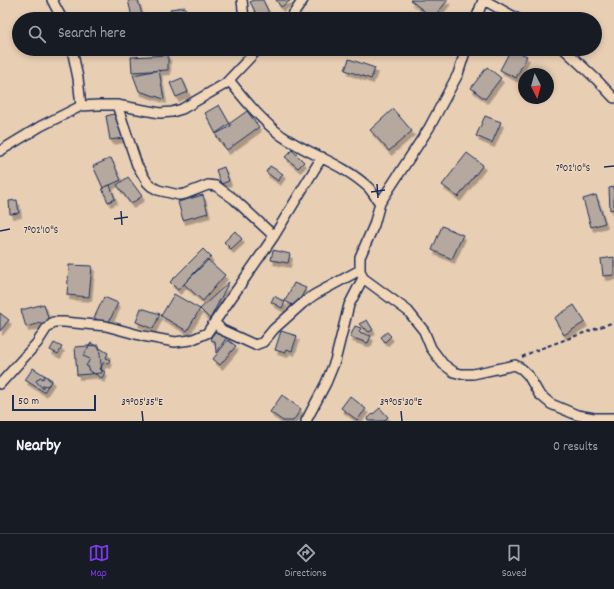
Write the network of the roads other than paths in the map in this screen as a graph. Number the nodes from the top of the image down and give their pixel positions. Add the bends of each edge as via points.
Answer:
1 (52, 0) edge
2 (242, 0) edge
3 (303, 0) edge
4 (483, 0) edge
5 (58, 12) edge
6 (243, 12) edge
7 (295, 12) edge
8 (479, 12) edge
9 (505, 12) edge
10 (73, 56) edge
11 (251, 56) edge
12 (464, 56) edge
13 (571, 56) edge
14 (230, 80) junction
15 (614, 98) edge
16 (117, 105) junction
17 (81, 106) junction
18 (0, 151) edge
19 (322, 158) junction
20 (380, 203) junction
21 (274, 236) junction
22 (361, 274) junction
23 (215, 323) junction
24 (0, 384) edge
25 (614, 418) edge
26 (306, 421) edge

1 - 5 street
2 - 6 street
3 - 7 street
4 - 8 street
4 - 9 street
10 - 17 street
11 - 14 street
12 - 20 street via 458,74 429,128
13 - 15 street
14 - 16 street via 182,109 172,112 160,113
14 - 19 street via 270,126 297,145
16 - 17 street
16 - 21 street via 137,165 151,186 179,195 208,185 216,186
17 - 18 street
19 - 20 street via 370,189
19 - 21 street
20 - 22 street via 360,258
21 - 23 street
22 - 23 street via 319,292 303,303 259,344 222,330
22 - 25 street via 408,311 424,331 431,348 443,364 454,372 473,374 515,365 528,375 539,394 551,404 577,415
22 - 26 street via 349,305 335,361
23 - 24 street via 207,333 197,338 175,342 106,326 53,322

